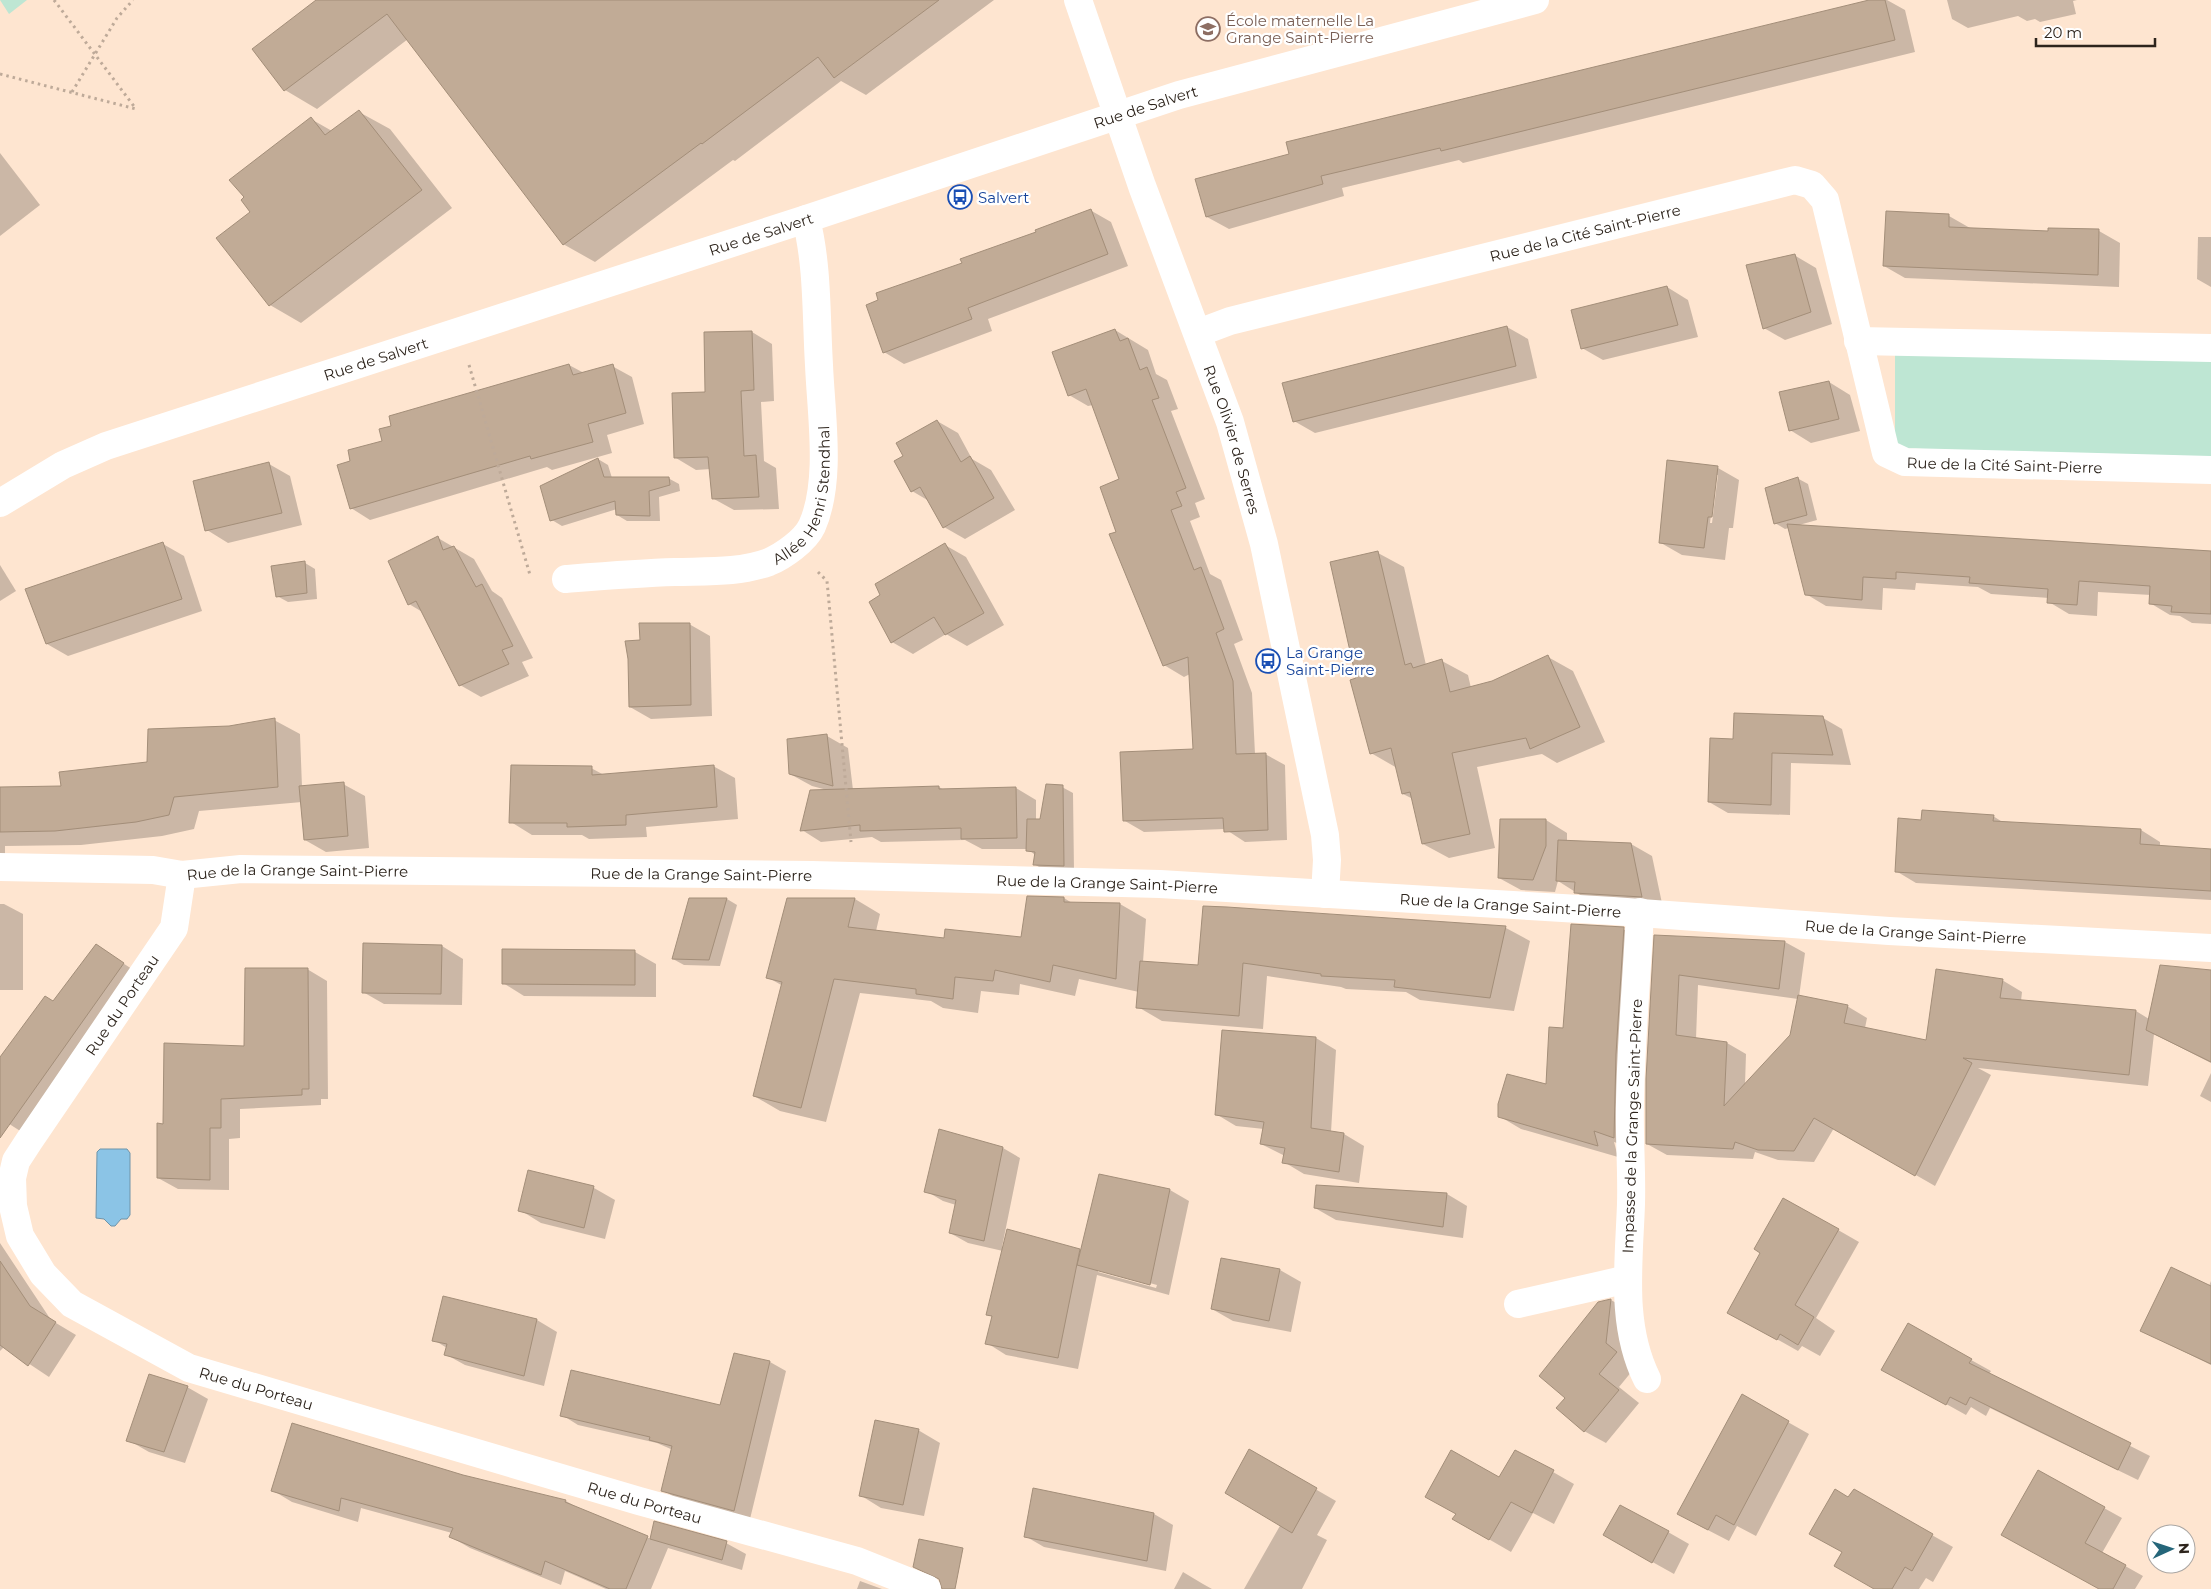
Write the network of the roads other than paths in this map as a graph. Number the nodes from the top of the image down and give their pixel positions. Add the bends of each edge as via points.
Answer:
1 (1078, 0) edge
2 (1535, 0) edge
3 (1117, 115) junction
4 (806, 219) junction
5 (1198, 333) junction
6 (1858, 341) junction
7 (2211, 348) edge
8 (2211, 470) edge
9 (0, 503) edge
10 (566, 579) road end
11 (0, 867) edge
12 (182, 875) junction
13 (1325, 894) junction
14 (1640, 912) junction
15 (2211, 948) edge
16 (6, 1174) edge
17 (1628, 1279) junction
18 (1518, 1304) dead end
19 (1648, 1379) dead end
20 (928, 1589) edge

1 - 3 street, Rue Olivier de Serres
2 - 3 street, Rue de Salvert via 1223,82
3 - 4 street, Rue de Salvert
3 - 5 street, Rue Olivier de Serres
4 - 9 street, Rue de Salvert via 106,446 63,465
4 - 10 street, Allée Henri Stendhal via 812,242 823,458 821,499 811,528 794,546 770,561 742,570 613,574
5 - 6 street, Rue de la Cité Saint-Pierre via 1230,321 1795,180 1812,185 1825,200
5 - 13 street, Rue Olivier de Serres via 1230,422 1264,544 1326,835
6 - 7 street
6 - 8 street, Rue de la Cité Saint-Pierre via 1886,453 1905,462
11 - 12 street, Rue de la Grange Saint-Pierre via 153,870
12 - 13 street, Rue de la Grange Saint-Pierre via 242,869 854,876 1160,884
12 - 16 street, Rue du Porteau via 174,928
13 - 14 street, Rue de la Grange Saint-Pierre
14 - 15 street, Rue de la Grange Saint-Pierre via 1899,932
14 - 17 street, Impasse de la Grange Saint-Pierre via 1630,1102
16 - 20 street, Rue du Porteau via 20,1236 43,1274 72,1304 189,1368 639,1502 857,1561
17 - 18 street
17 - 19 street, Impasse de la Grange Saint-Pierre via 1631,1333 1637,1359

